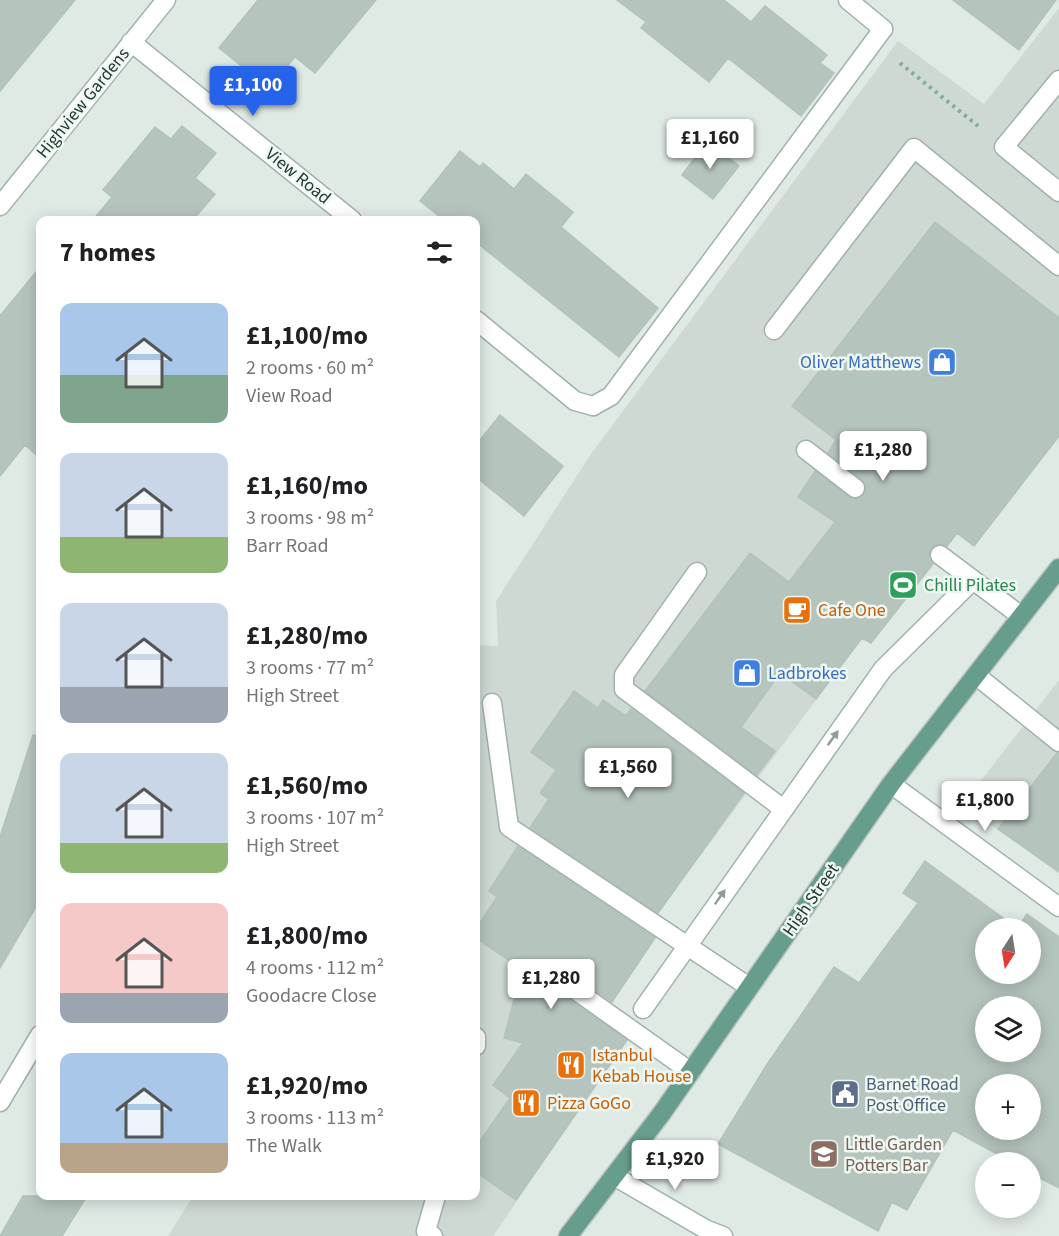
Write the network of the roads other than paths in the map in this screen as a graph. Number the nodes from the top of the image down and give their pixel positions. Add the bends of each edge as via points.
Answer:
1 (166, 0) edge
2 (848, 0) edge
3 (132, 42) junction
4 (1059, 80) edge
5 (1059, 192) edge
6 (0, 206) edge
7 (347, 216) edge
8 (1059, 266) edge
9 (480, 323) edge
10 (774, 330) dead end
11 (806, 450) dead end
12 (855, 488) dead end
13 (940, 555) dead end
14 (1059, 568) edge
15 (697, 572) dead end
16 (973, 580) junction
17 (1021, 616) junction
18 (977, 676) junction
19 (492, 704) dead end
20 (1059, 742) edge
21 (891, 784) junction
22 (782, 808) junction
23 (1059, 907) edge
24 (687, 945) junction
25 (571, 987) dead end
26 (749, 987) junction
27 (643, 1009) dead end
28 (36, 1042) edge
29 (690, 1072) junction
30 (0, 1102) edge
31 (614, 1176) junction
32 (435, 1200) edge
33 (711, 1234) edge
34 (433, 1236) edge
35 (568, 1236) edge

1 - 3 street, Highview Gardens
2 - 9 street via 878,35 611,396 593,406 575,401
3 - 6 street, Highview Gardens
3 - 7 street, View Road
4 - 5 street via 1004,147
8 - 10 street via 914,148
11 - 12 street
13 - 16 street
14 - 17 main road, High Street
15 - 22 street via 624,675 624,689
16 - 17 street
22 -> 16 street via 883,669
17 - 18 main road, High Street
18 - 20 street
18 - 21 main road, High Street
19 - 24 street via 509,827
21 - 23 street
21 - 26 main road, High Street
24 -> 22 street
24 - 26 street
24 - 27 street
25 - 29 street
26 - 29 main road, High Street
28 - 30 street
29 - 31 main road, High Street
31 - 33 street
31 - 35 main road, High Street
32 - 34 street via 426,1231

